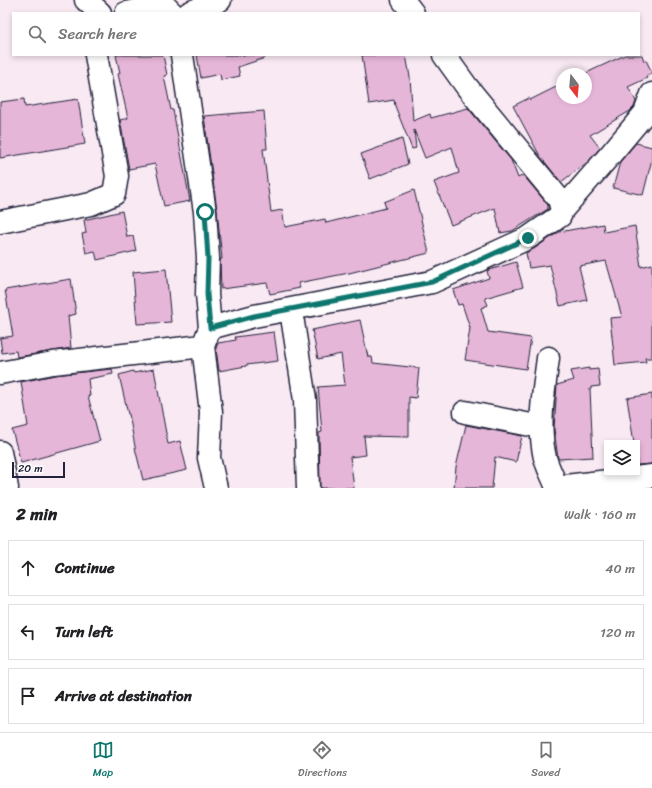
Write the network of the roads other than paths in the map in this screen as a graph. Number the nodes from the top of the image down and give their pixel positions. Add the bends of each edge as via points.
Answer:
1 (220, 0) edge
2 (404, 0) edge
3 (131, 12) edge
4 (171, 12) edge
5 (192, 12) edge
6 (412, 12) edge
7 (96, 56) edge
8 (182, 56) edge
9 (445, 56) edge
10 (652, 94) edge
11 (562, 210) junction
12 (0, 222) edge
13 (291, 310) junction
14 (207, 337) junction
15 (548, 358) dead end
16 (0, 373) edge
17 (465, 412) dead end
18 (540, 427) junction
19 (0, 452) edge
20 (652, 476) edge
21 (557, 487) edge
22 (7, 488) edge
23 (216, 488) edge
24 (308, 488) edge

1 - 5 street
2 - 6 street
3 - 4 street via 164,5
7 - 12 street via 117,176 114,194 91,204
8 - 14 street via 205,212 208,258
9 - 11 street via 559,199
10 - 11 street via 645,113
11 - 13 street via 560,216 528,238 432,282
13 - 14 street via 254,316
13 - 24 street via 305,400
14 - 16 street
14 - 23 street via 211,412 209,458
15 - 18 street
17 - 18 street
18 - 21 street via 544,455
19 - 22 street
20 - 21 street

